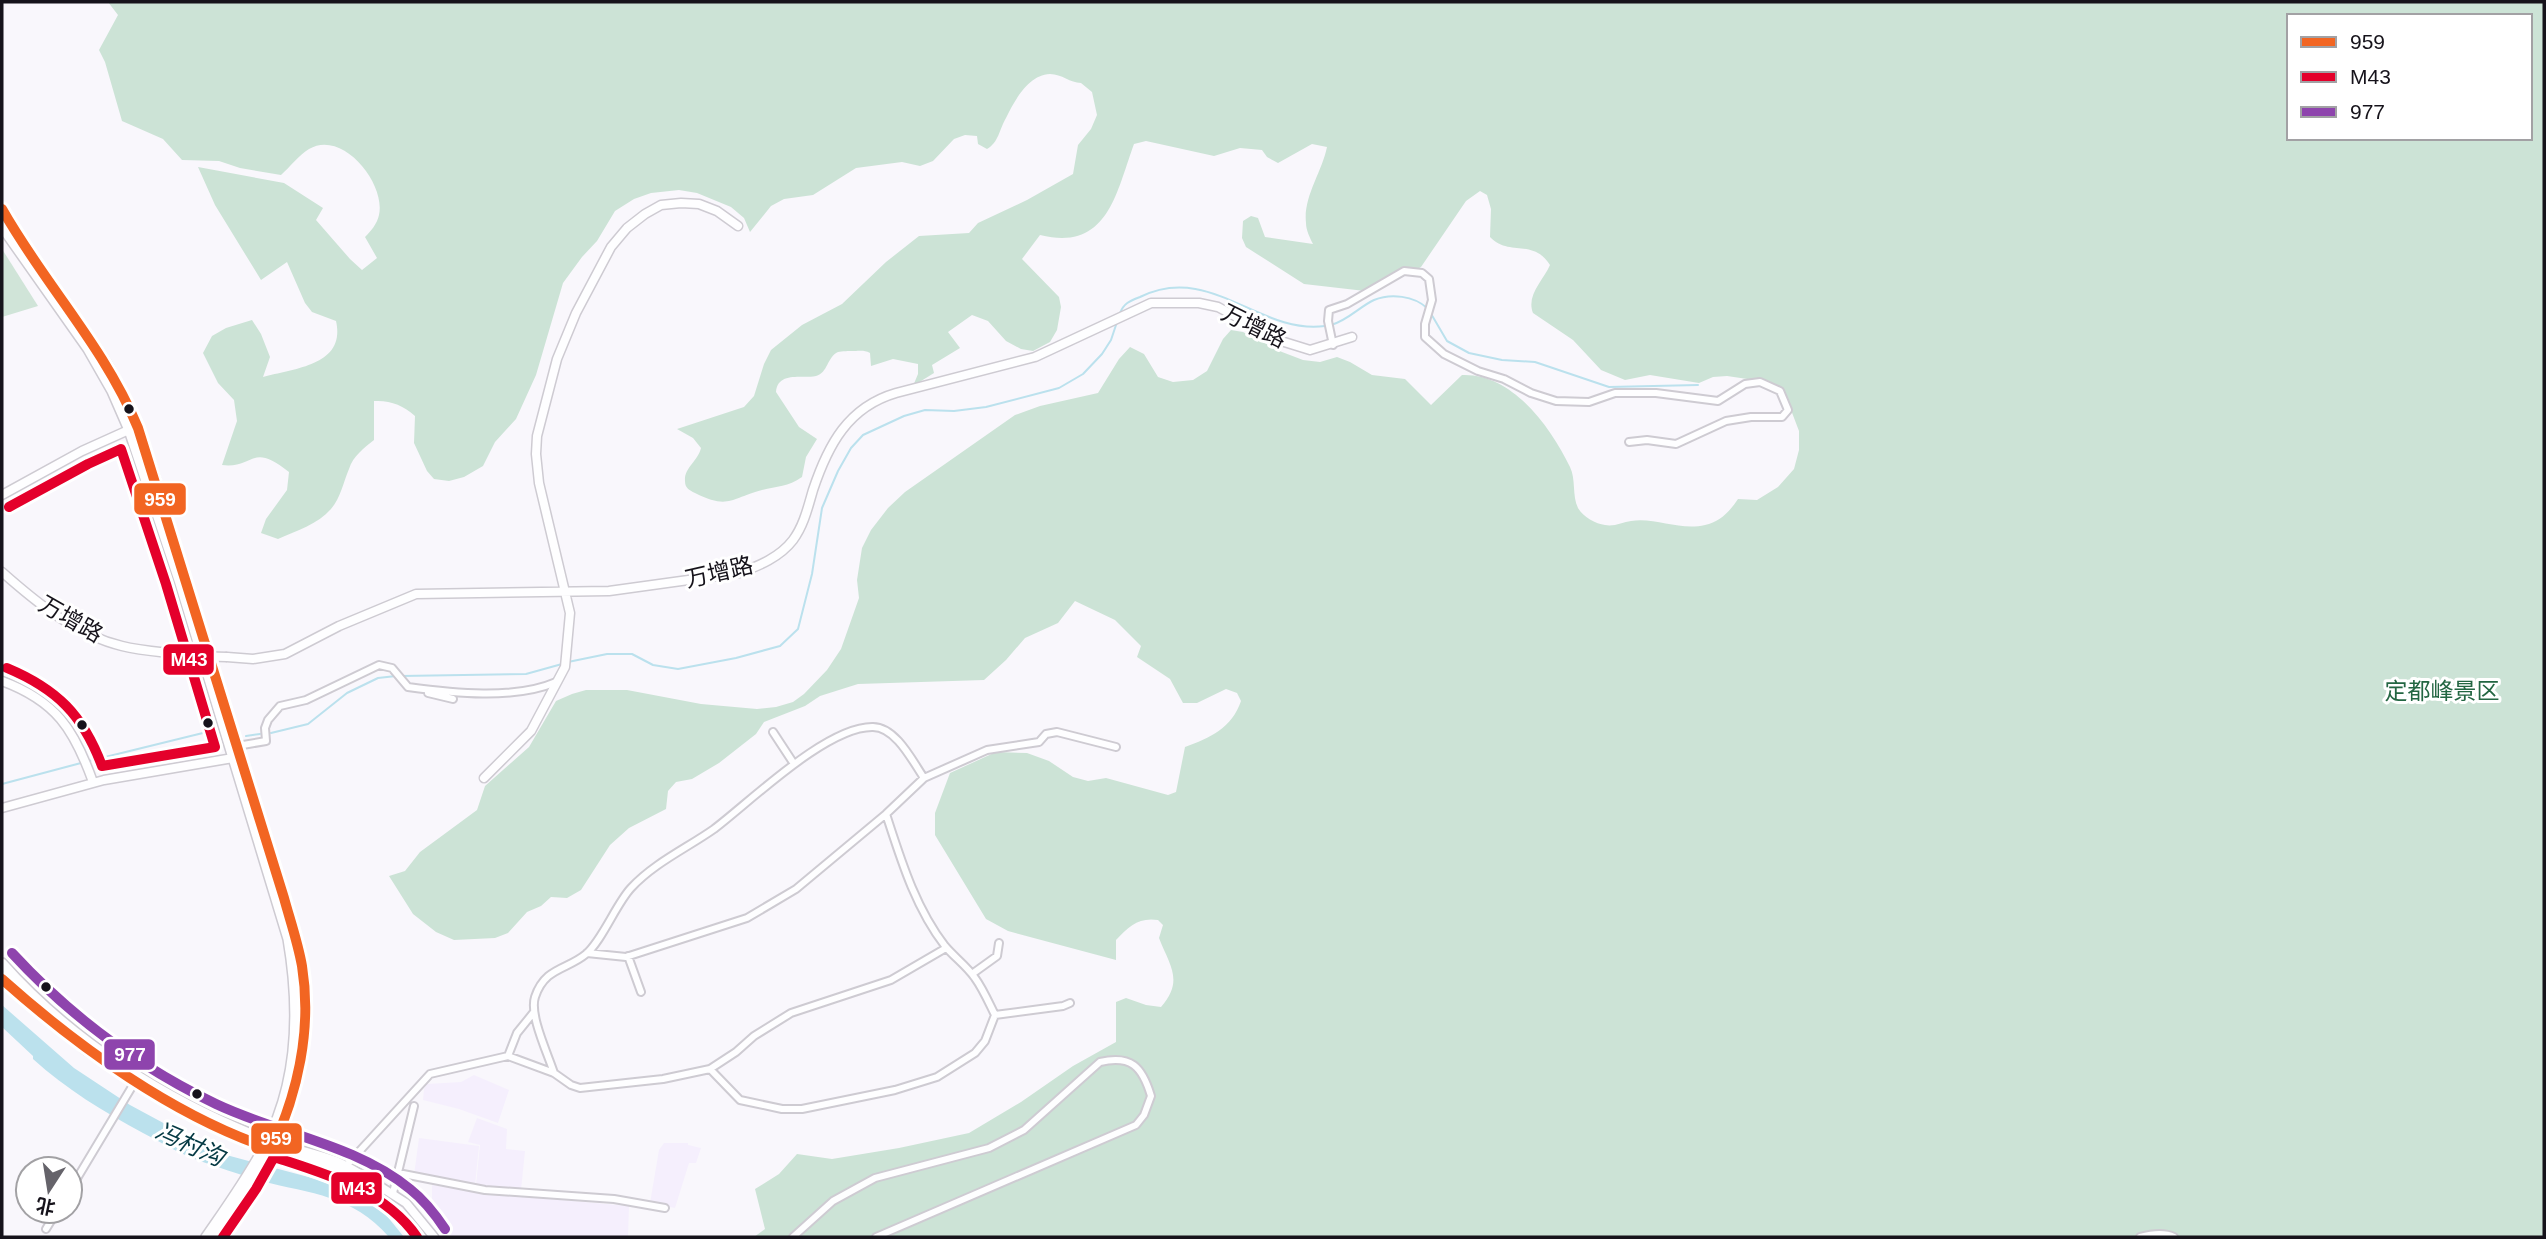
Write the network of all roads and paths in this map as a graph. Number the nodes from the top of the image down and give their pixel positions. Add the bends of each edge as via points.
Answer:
1 (2, 209) edge
2 (738, 226) dead end
3 (2, 227) edge
4 (1352, 337) dead end
5 (1333, 345) junction
6 (133, 428) junction
7 (1629, 442) dead end
8 (2, 495) edge
9 (2, 572) edge
10 (565, 592) junction
11 (560, 678) junction
12 (2, 681) edge
13 (416, 688) junction
14 (453, 699) dead end
15 (773, 732) dead end
16 (236, 746) junction
17 (1116, 747) dead end
18 (233, 758) junction
19 (794, 764) junction
20 (484, 778) dead end
21 (924, 778) junction
22 (93, 782) junction
23 (2, 808) edge
24 (886, 814) junction
25 (999, 943) dead end
26 (946, 948) junction
27 (587, 953) junction
28 (628, 956) junction
29 (3, 966) edge
30 (972, 974) junction
31 (2, 979) edge
32 (641, 992) dead end
33 (1070, 1003) dead end
34 (534, 1012) junction
35 (995, 1016) junction
36 (508, 1056) junction
37 (710, 1069) junction
38 (554, 1073) junction
39 (136, 1079) junction
40 (414, 1106) dead end
41 (270, 1145) junction
42 (84, 1166) edge
43 (345, 1167) junction
44 (398, 1173) junction
45 (370, 1180) junction
46 (248, 1183) junction
47 (393, 1193) junction
48 (665, 1208) dead end
49 (48, 1225) edge
50 (46, 1229) dead end
51 (206, 1237) edge
52 (215, 1237) edge
53 (434, 1237) edge
54 (793, 1237) edge
55 (876, 1237) edge
56 (2140, 1237) edge
57 (2174, 1237) edge

1 - 6 main road via 37,267 102,356
2 - 10 street via 699,204 661,205 627,228 611,247 576,313 557,359 536,454
3 - 6 main road via 89,349
4 - 5 street, 万增路
5 - 7 street via 1329,310 1404,271 1422,273 1429,279 1432,293 1425,337 1444,354 1531,393 1556,401 1589,402 1615,393 1656,393 1718,401 1745,384 1760,382 1780,391 1788,410 1782,417 1726,421 1676,444
5 - 10 street, 万增路 via 1310,350 1281,341 1218,307 1151,303 1035,357 878,398 860,409 834,442 793,540 757,566 688,581
6 - 8 street
6 - 16 main road via 154,474
6 - 18 main road
9 - 10 street, 万增路, bridge via 61,619 93,636 123,646 253,659 285,654 416,594
10 - 11 street via 570,613 568,650
11 - 13 street via 537,690
11 - 20 street via 531,731
12 - 22 street via 26,690 54,710 83,755
13 - 14 street
13 - 16 street via 401,682 393,668 379,665 281,706 268,720 266,741
15 - 19 street
16 - 41 main road via 284,898 303,978 301,1058 292,1098
17 - 21 street via 1057,732 1046,734 1039,742 987,750
18 - 22 street
18 - 41 main road via 288,939 295,991 290,1074
19 - 21 street via 843,736 872,727 901,743
19 - 27 street via 631,888
21 - 24 street
22 - 23 street
24 - 26 street via 909,882
24 - 28 street via 771,906 725,926
25 - 30 street via 997,956
26 - 30 street
26 - 37 street via 891,980 791,1013
27 - 28 street
27 - 34 street via 551,973 539,988
28 - 32 street
29 - 39 main road
30 - 35 street
31 - 39 main road via 86,1050
33 - 35 street
34 - 36 street via 517,1033
34 - 38 street
35 - 37 street via 975,1054 937,1077 802,1109 740,1100
36 - 38 street
36 - 43 street via 430,1074
37 - 38 street via 587,1089
39 - 41 main road
39 - 42 street
40 - 44 street
41 - 43 main road
41 - 45 main road
41 - 46 main road
43 - 45 main road
44 - 47 street
44 - 48 street via 485,1190 614,1199
45 - 47 street
46 - 51 main road
46 - 52 main road
47 - 53 street
49 - 50 street
54 - 55 street via 833,1201 875,1178 989,1147 1024,1130 1100,1062 1128,1060 1147,1082 1151,1096 1136,1125
56 - 57 street

